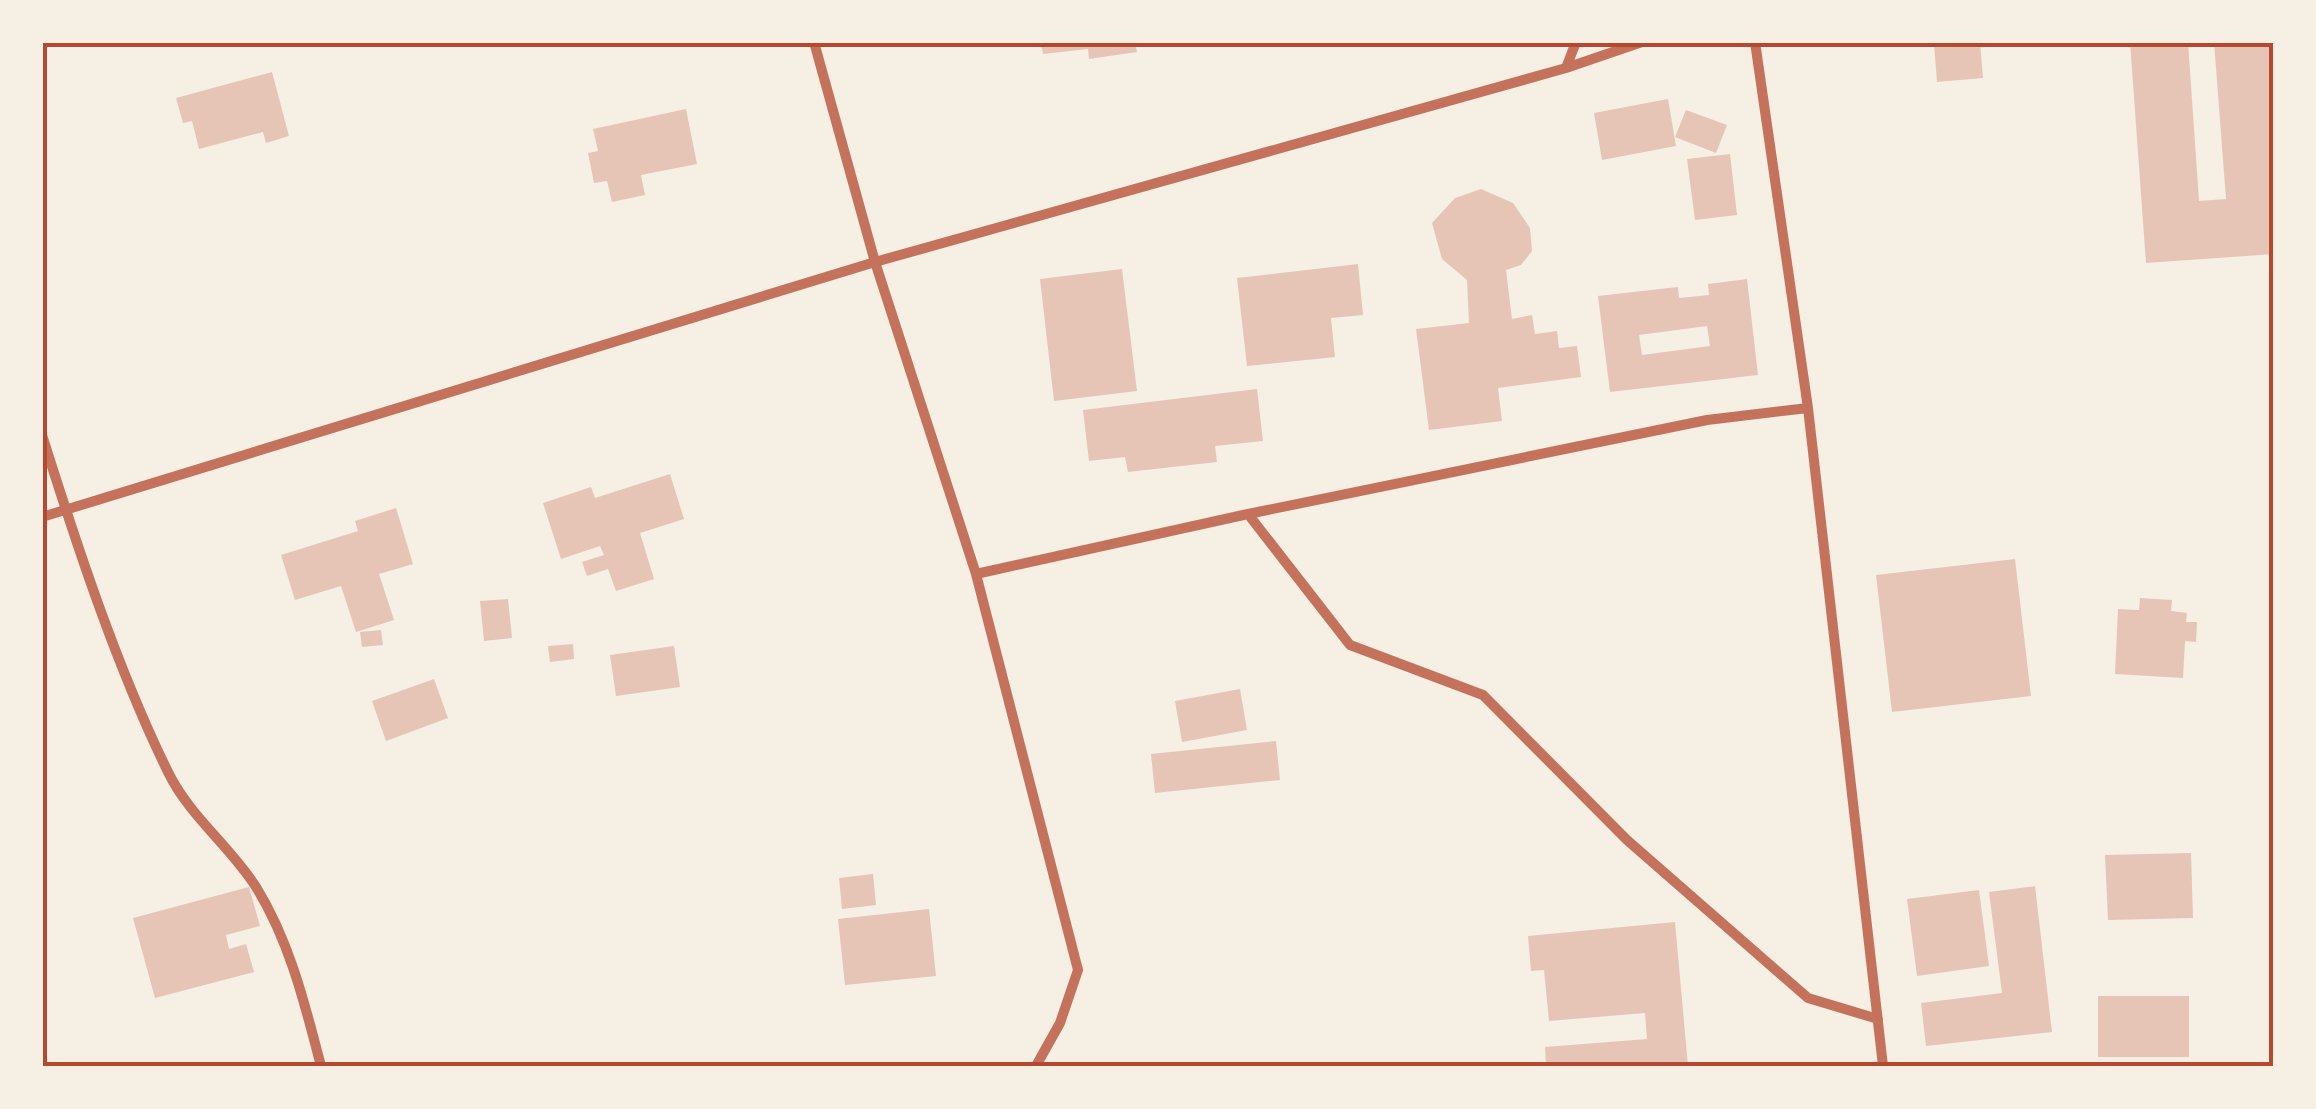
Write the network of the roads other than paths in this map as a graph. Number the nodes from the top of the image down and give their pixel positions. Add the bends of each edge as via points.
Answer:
1 (814, 42) edge
2 (1576, 42) edge
3 (1642, 42) edge
4 (1755, 42) edge
5 (1566, 68) junction
6 (875, 262) junction
7 (1808, 408) junction
8 (42, 435) edge
9 (66, 510) junction
10 (1248, 514) junction
11 (42, 516) edge
12 (976, 574) junction
13 (1878, 1019) junction
14 (321, 1066) edge
15 (1036, 1066) edge
16 (1883, 1066) edge

1 - 6 street
2 - 5 street
3 - 5 street
4 - 7 street
5 - 6 street
6 - 9 street
6 - 12 street
7 - 10 street via 1706,420
7 - 13 street
8 - 9 street
9 - 11 street
9 - 14 street via 169,774 199,821 255,885 275,923
10 - 12 street
10 - 13 street via 1350,645 1482,695 1627,840 1808,998
12 - 15 street via 1078,970
13 - 16 street

